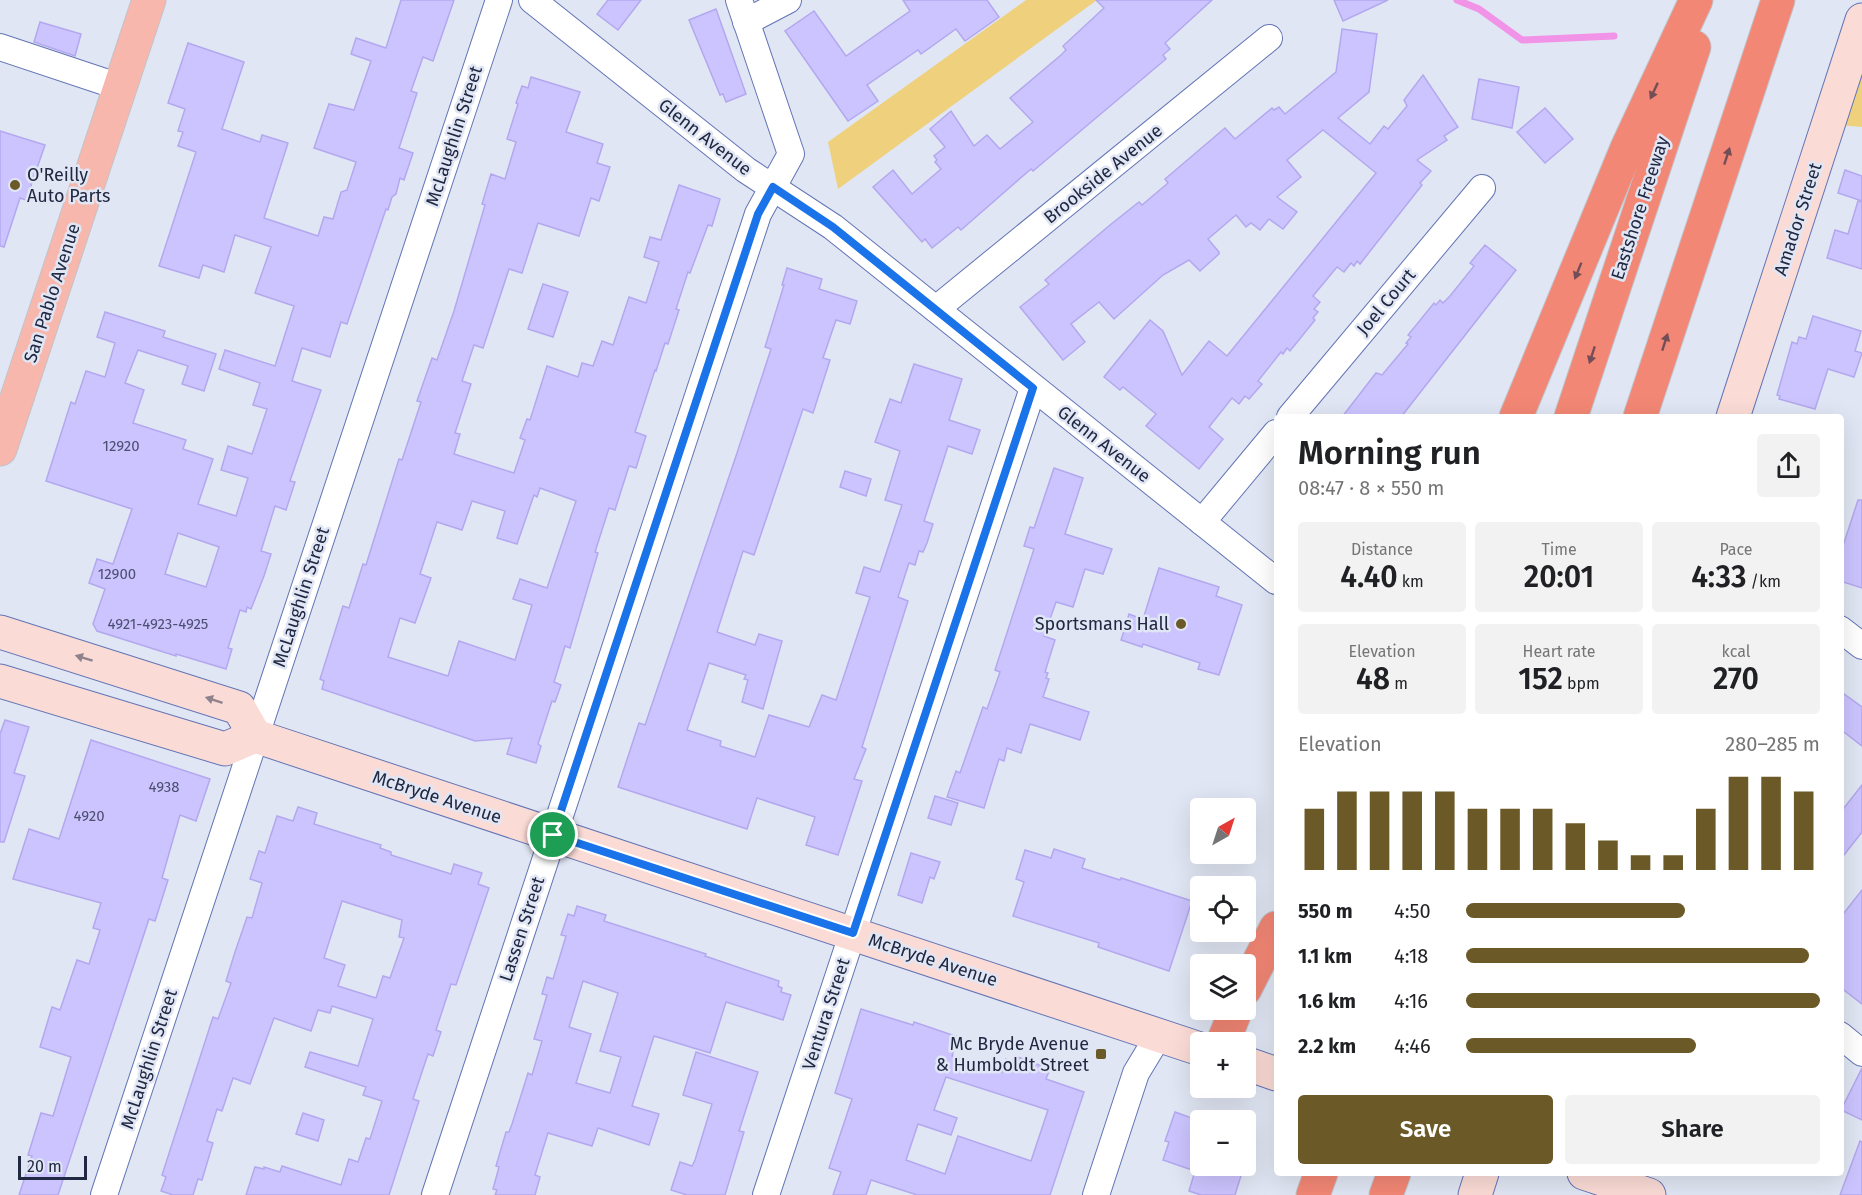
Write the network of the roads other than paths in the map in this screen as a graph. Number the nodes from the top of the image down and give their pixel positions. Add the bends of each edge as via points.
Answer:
1 (149, 0) edge
2 (499, 0) edge
3 (532, 0) edge
4 (789, 0) edge
5 (1696, 0) edge
6 (1710, 0) edge
7 (1778, 0) edge
8 (743, 11) edge
9 (1862, 20) edge
10 (1269, 38) dead end
11 (0, 47) edge
12 (120, 87) junction
13 (773, 187) junction
14 (1482, 188) dead end
15 (936, 309) junction
16 (1033, 388) junction
17 (1293, 414) edge
18 (1517, 414) edge
19 (1572, 414) edge
20 (1642, 414) edge
21 (1734, 414) edge
22 (2, 435) edge
23 (1274, 435) edge
24 (1202, 522) junction
25 (1274, 579) edge
26 (0, 632) edge
27 (1844, 632) edge
28 (1862, 646) edge
29 (0, 681) edge
30 (255, 736) junction
31 (553, 835) junction
32 (1274, 932) edge
33 (853, 933) junction
34 (1256, 967) edge
35 (1159, 1035) junction
36 (1844, 1038) edge
37 (1190, 1046) edge
38 (1862, 1053) edge
39 (1320, 1176) edge
40 (1393, 1176) edge
41 (1481, 1176) edge
42 (1593, 1176) edge
43 (104, 1195) edge
44 (435, 1195) edge
45 (766, 1195) edge
46 (1096, 1195) edge
47 (1313, 1195) edge
48 (1386, 1195) edge
49 (1475, 1195) edge
50 (1648, 1195) edge

1 - 12 main road, San Pablo Avenue
2 - 30 street, McLaughlin Street
3 - 13 street, Glenn Avenue via 746,170
4 - 8 street
5 -> 18 highway via 1627,148
6 -> 19 highway, Eastshore Freeway
20 -> 7 highway
8 - 13 street, Lassen Street via 791,154
9 - 21 main road, Amador Street
10 - 15 street, Brookside Avenue
11 - 12 street
12 - 22 main road, San Pablo Avenue
13 - 15 street, Glenn Avenue via 833,227
13 - 31 street, Lassen Street via 758,214
14 - 17 street, Joel Court
15 - 16 street, Glenn Avenue
16 - 24 street, Glenn Avenue
16 - 33 street, Ventura Street
23 - 24 street
24 - 25 street, Glenn Avenue
30 -> 26 main road via 239,708
27 - 28 street
29 - 30 main road via 225,749
30 - 31 main road, McBryde Avenue
30 - 43 street, McLaughlin Street
31 - 33 main road, McBryde Avenue
31 - 44 street, Lassen Street
32 - 34 highway
33 - 35 main road, McBryde Avenue
33 - 45 street, Ventura Street
35 - 37 main road, McBryde Avenue
35 - 46 street via 1136,1073
36 - 38 street
39 - 47 highway
40 - 48 highway
41 - 49 main road
42 - 50 main road

